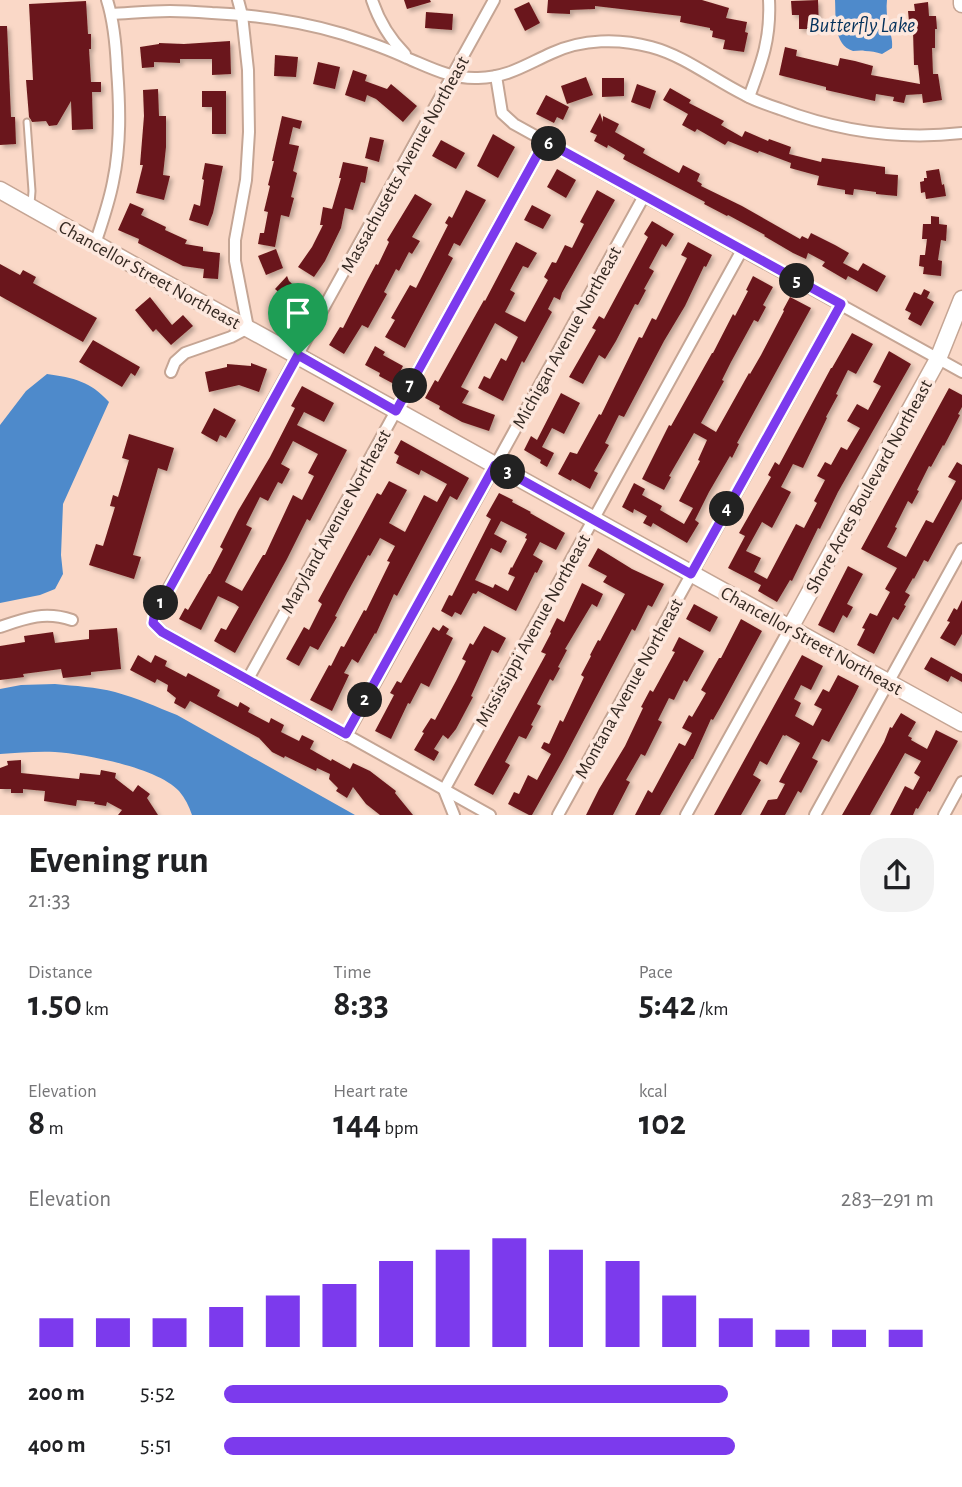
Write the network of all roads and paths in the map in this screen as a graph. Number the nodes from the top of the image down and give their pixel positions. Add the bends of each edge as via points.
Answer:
1 (107, 0) edge
2 (238, 0) edge
3 (372, 0) edge
4 (494, 0) edge
5 (769, 0) edge
6 (111, 15) junction
7 (242, 15) junction
8 (409, 58) junction
9 (452, 76) junction
10 (496, 76) junction
11 (750, 97) junction
12 (27, 122) dead end
13 (962, 133) edge
14 (545, 141) junction
15 (0, 190) edge
16 (644, 197) junction
17 (30, 207) junction
18 (95, 244) junction
19 (742, 250) junction
20 (962, 299) edge
21 (841, 304) junction
22 (248, 328) junction
23 (298, 355) junction
24 (938, 359) junction
25 (171, 372) dead end
26 (962, 372) edge
27 (396, 411) junction
28 (495, 465) junction
29 (593, 520) junction
30 (962, 549) edge
31 (691, 574) junction
32 (72, 620) dead end
33 (0, 627) edge
34 (790, 628) junction
35 (248, 679) junction
36 (889, 682) junction
37 (962, 723) edge
38 (346, 734) junction
39 (962, 782) edge
40 (444, 790) junction
41 (454, 815) edge
42 (490, 815) edge
43 (558, 815) edge
44 (686, 815) edge
45 (815, 815) edge
46 (944, 815) edge

1 - 6 street
2 - 7 street
3 - 8 street via 387,32
4 - 9 street, Massachusetts Avenue Northeast
5 - 11 street via 768,41
6 - 7 street via 171,11
6 - 18 street via 119,89 118,152
7 - 8 street via 312,25
7 - 22 street via 249,132 235,261
8 - 9 street
9 - 10 street
9 - 23 street, Massachusetts Avenue Northeast
10 - 11 street via 555,51 616,41 669,53
10 - 14 street via 502,113
11 - 13 street via 839,127 890,135
12 - 17 lane
14 - 16 street
14 - 27 street, Maryland Avenue Northeast
15 - 17 street, Chancellor Street Northeast
16 - 19 street
16 - 28 street, Michigan Avenue Northeast
17 - 18 street, Chancellor Street Northeast
18 - 22 street, Chancellor Street Northeast
19 - 21 street
19 - 29 street, Mississippi Avenue Northeast
20 - 24 street, Shore Acres Boulevard Northeast
21 - 24 street
21 - 31 street, Montana Avenue Northeast
22 - 23 street, Chancellor Street Northeast
22 - 25 street via 185,353
23 - 27 street, Chancellor Street Northeast
23 - 35 street, Massachusetts Avenue Northeast via 153,623
24 - 26 street
24 - 34 street, Shore Acres Boulevard Northeast
27 - 28 street, Chancellor Street Northeast
27 - 35 street, Maryland Avenue Northeast
28 - 29 street, Chancellor Street Northeast
28 - 38 street, Michigan Avenue Northeast
29 - 31 street, Chancellor Street Northeast
29 - 40 street, Mississippi Avenue Northeast
30 - 36 street
31 - 34 street, Chancellor Street Northeast
31 - 43 street, Montana Avenue Northeast
32 - 33 street via 39,615
34 - 36 street, Chancellor Street Northeast
34 - 44 street, Shore Acres Boulevard Northeast
35 - 38 street
36 - 37 street, Chancellor Street Northeast
36 - 45 street
38 - 40 street
39 - 46 street
40 - 41 street
40 - 42 street

